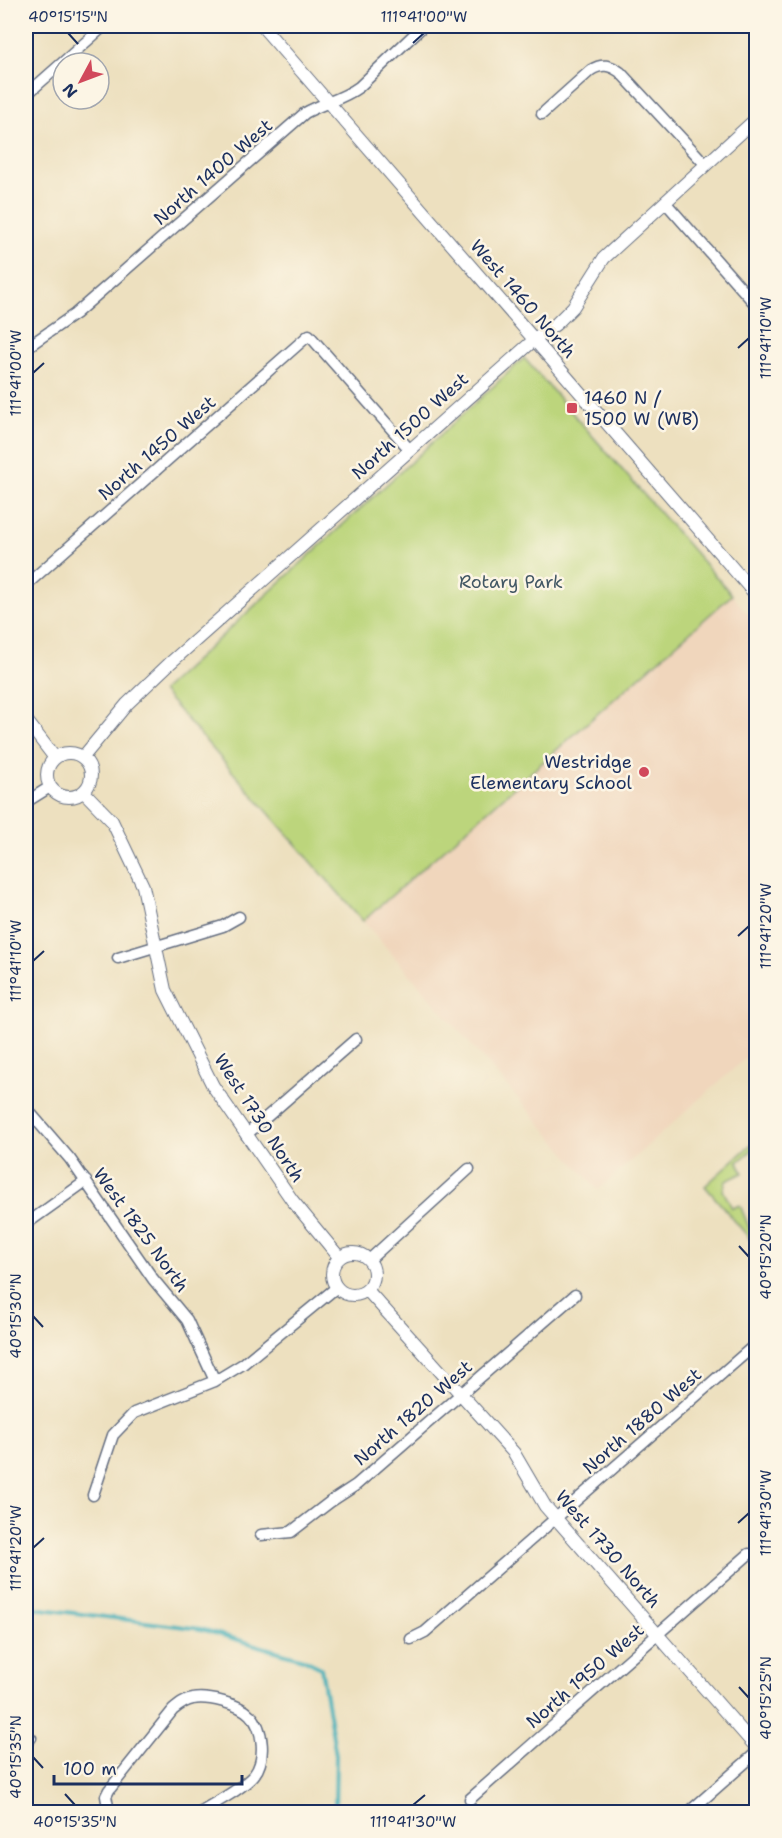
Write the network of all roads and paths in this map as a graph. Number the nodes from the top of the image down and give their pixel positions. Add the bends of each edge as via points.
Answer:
1 (104, 26) edge
2 (262, 26) edge
3 (423, 26) edge
4 (26, 95) edge
5 (328, 101) junction
6 (542, 114) dead end
7 (756, 119) edge
8 (706, 165) junction
9 (666, 202) junction
10 (756, 305) edge
11 (534, 340) junction
12 (26, 348) edge
13 (410, 450) junction
14 (26, 585) edge
15 (756, 595) edge
16 (26, 720) edge
17 (83, 757) junction
18 (55, 758) junction
19 (50, 787) junction
20 (84, 792) junction
21 (26, 802) edge
22 (239, 917) dead end
23 (156, 946) junction
24 (118, 958) dead end
25 (356, 1039) dead end
26 (26, 1108) edge
27 (246, 1135) junction
28 (470, 1169) dead end
29 (86, 1181) junction
30 (26, 1224) edge
31 (339, 1257) junction
32 (369, 1260) junction
33 (337, 1287) junction
34 (367, 1290) junction
35 (575, 1295) dead end
36 (756, 1344) edge
37 (215, 1381) junction
38 (461, 1394) junction
39 (93, 1495) dead end
40 (555, 1518) junction
41 (261, 1535) dead end
42 (749, 1554) dead end
43 (657, 1633) junction
44 (411, 1639) dead end
45 (756, 1747) edge
46 (756, 1753) edge
47 (470, 1799) dead end
48 (109, 1812) edge
49 (200, 1812) edge
50 (689, 1812) edge

1 - 4 street
2 - 5 street, West 1460 North
3 - 5 street, North 1400 West via 358,87
5 - 11 street, West 1460 North
5 - 12 street, North 1400 West via 305,113 75,314
6 - 8 street via 591,70 608,65 620,72
7 - 8 street, North 1500 West
8 - 9 street, North 1500 West
9 - 10 street
9 - 11 street, North 1500 West via 604,258 573,307
11 - 13 street, North 1500 West
11 - 15 street, West 1460 North
13 - 14 street, North 1450 West via 309,335
13 - 17 street, North 1500 West via 144,688
16 - 18 street
17 - 18 street via 68,752
17 - 20 street via 92,778
18 - 19 street via 47,772
19 - 20 street via 70,798
19 - 21 street
20 - 23 street, West 1730 North via 112,821 143,886
22 - 23 street via 224,926
23 - 24 street
23 - 27 street, West 1730 North via 165,990 213,1086
25 - 27 street
26 - 29 street, West 1825 North
27 - 31 street, West 1730 North
28 - 32 street
29 - 30 street
29 - 37 street, West 1825 North via 153,1279 187,1320
31 - 32 street via 355,1252
31 - 33 street via 332,1272
32 - 34 street via 374,1275
33 - 34 street via 352,1295
33 - 37 street via 243,1364
34 - 38 street, West 1730 North
35 - 38 street, North 1820 West
36 - 40 street, North 1880 West
37 - 39 street via 134,1413 113,1435
38 - 40 street, West 1730 North via 514,1454
38 - 41 street, North 1820 West via 356,1485 291,1532
40 - 43 street, West 1730 North
40 - 44 street, North 1880 West via 425,1632
42 - 43 street, North 1950 West
43 - 45 street, West 1730 North
43 - 47 street, North 1950 West
46 - 50 street
48 - 49 street via 109,1790 180,1704 202,1699 228,1704 249,1714 258,1728 262,1751 260,1766 253,1777

